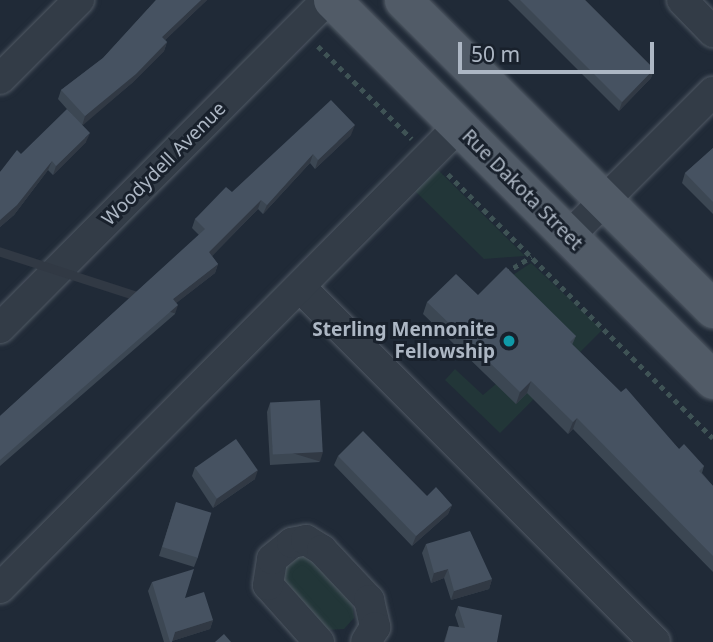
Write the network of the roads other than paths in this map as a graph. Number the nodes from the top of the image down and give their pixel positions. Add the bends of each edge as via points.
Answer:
1 (79, 0) edge
2 (330, 0) edge
3 (403, 0) edge
4 (682, 0) edge
5 (713, 32) edge
6 (0, 79) edge
7 (713, 92) edge
8 (458, 127) junction
9 (604, 201) junction
10 (569, 236) junction
11 (300, 286) junction
12 (713, 309) edge
13 (0, 328) edge
14 (713, 380) edge
15 (0, 588) edge
16 (319, 642) edge
17 (366, 642) edge
18 (655, 642) edge

1 - 6 street
2 - 8 main road, Rue Dakota Street
2 - 13 street, Woodydell Avenue
3 - 9 main road
4 - 5 street
7 - 9 street
8 - 10 main road, Rue Dakota Street
8 - 11 street
9 - 10 street
9 - 12 main road
10 - 14 main road, Rue Dakota Street
11 - 15 street
11 - 18 street
16 - 17 street via 268,585 272,559 292,543 306,540 322,550 369,600 375,628

